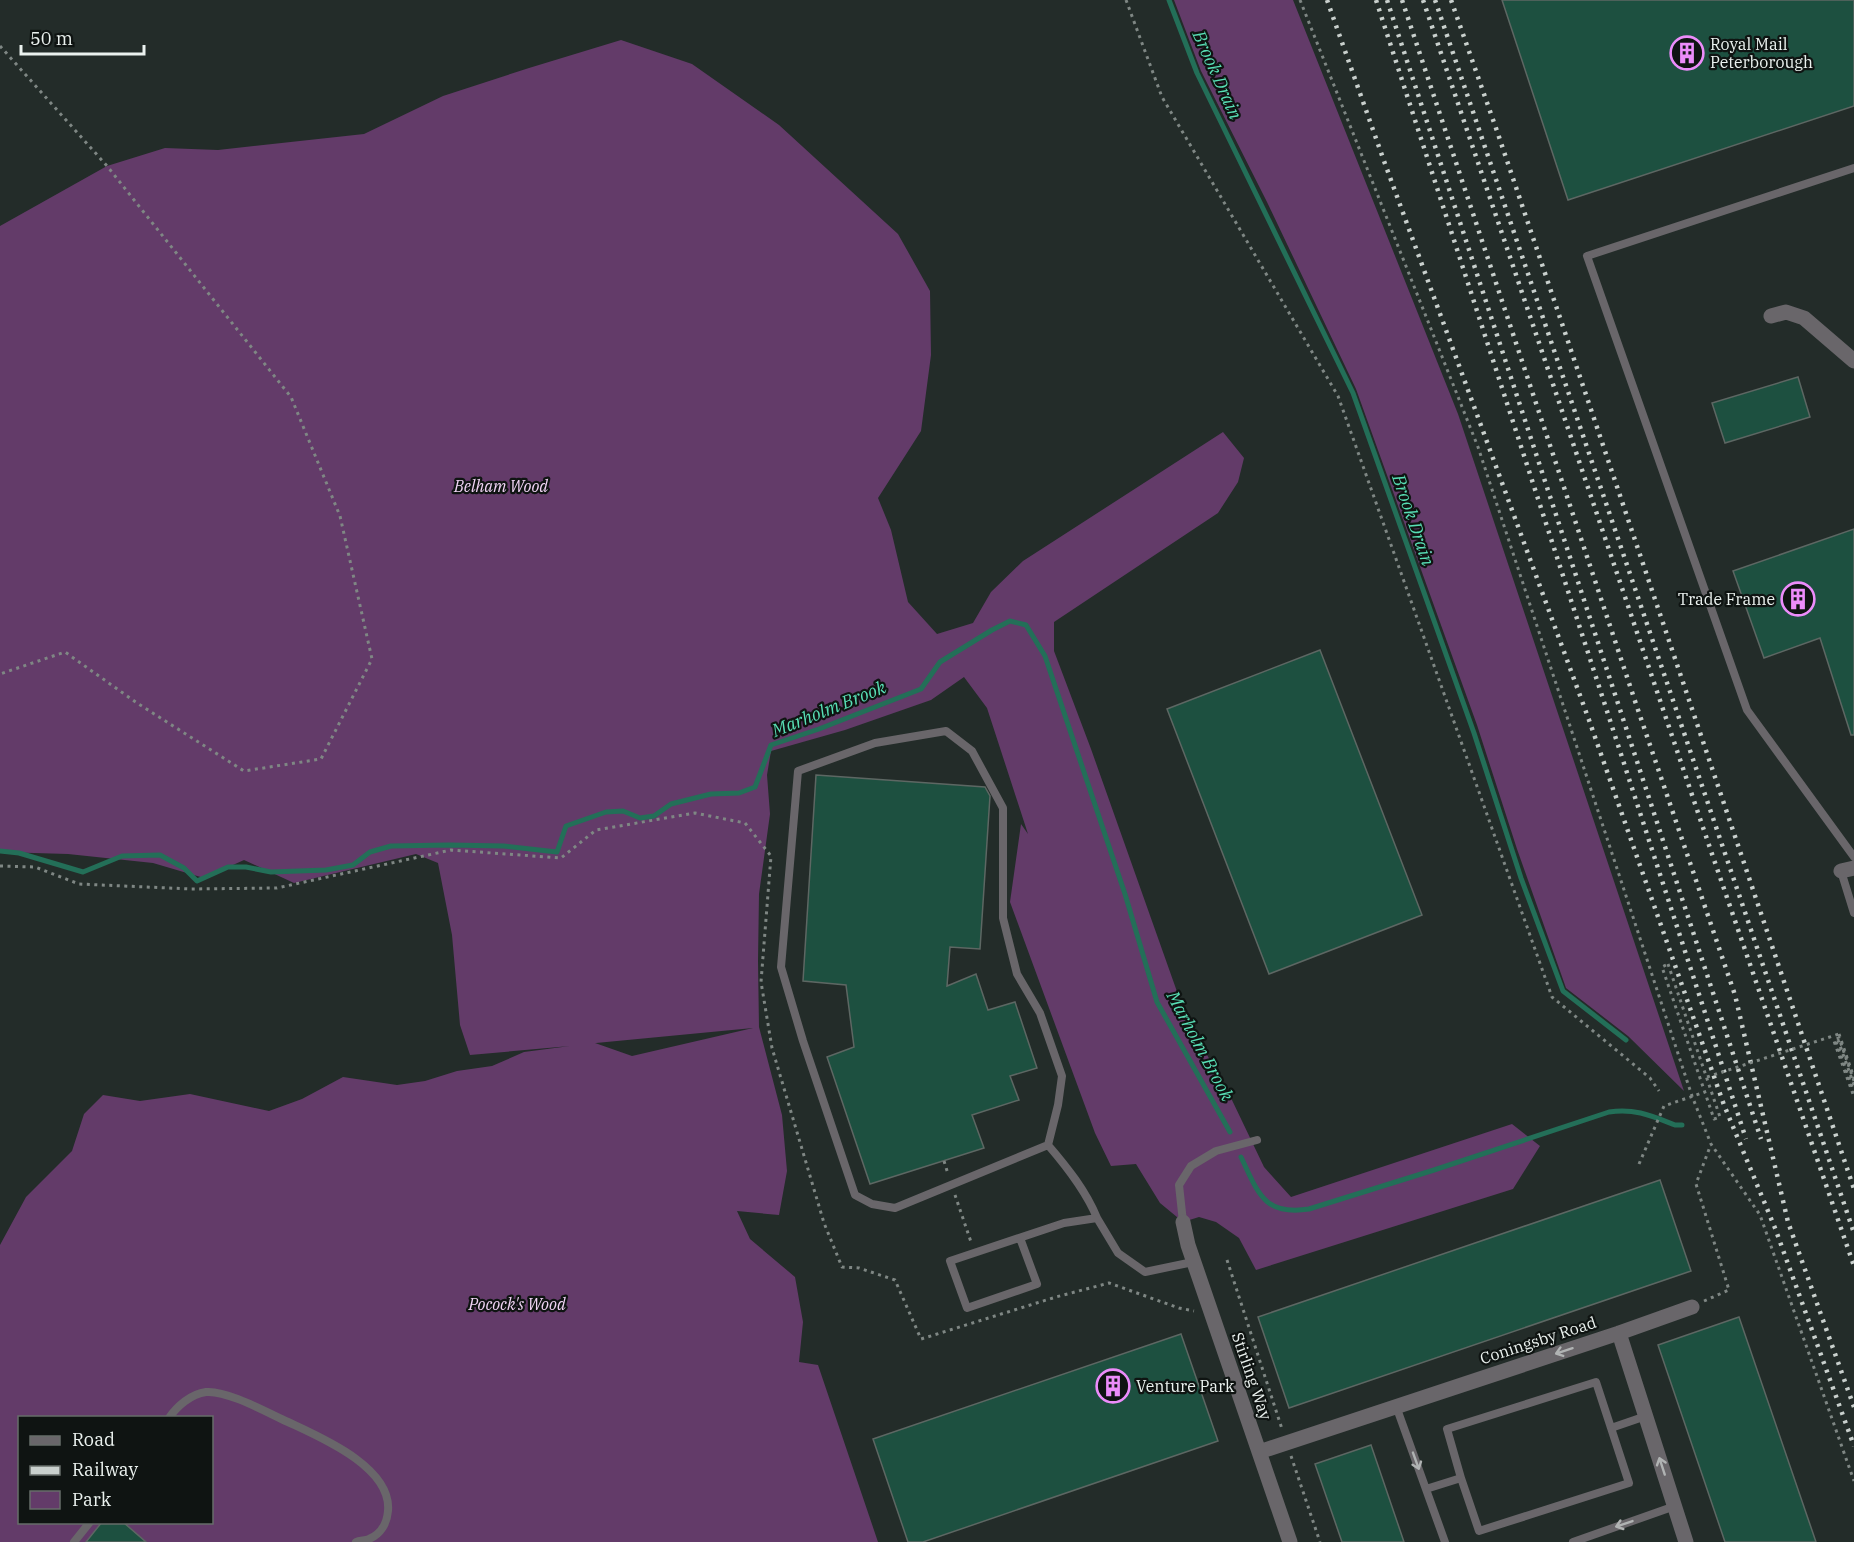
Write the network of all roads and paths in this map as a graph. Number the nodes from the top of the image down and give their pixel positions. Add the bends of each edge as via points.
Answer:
1 (1126, 0) edge
2 (1300, 0) edge
3 (0, 46) edge
4 (1854, 168) edge
5 (1771, 316) dead end
6 (1854, 361) edge
7 (0, 674) edge
8 (1854, 857) edge
9 (0, 866) edge
10 (1848, 869) edge
11 (1854, 913) edge
12 (1707, 1077) junction
13 (1854, 1081) edge
14 (1659, 1091) dead end
15 (1705, 1092) junction
16 (1854, 1095) edge
17 (1692, 1096) junction
18 (1257, 1140) dead end
19 (1711, 1144) junction
20 (1048, 1145) junction
21 (944, 1161) dead end
22 (1639, 1164) dead end
23 (952, 1185) junction
24 (1097, 1218) junction
25 (1183, 1222) joint
26 (1020, 1238) junction
27 (974, 1253) junction
28 (1227, 1260) dead end
29 (1193, 1262) junction
30 (1692, 1307) joint
31 (1212, 1315) junction
32 (1619, 1333) junction
33 (1396, 1406) junction
34 (171, 1416) edge
35 (1646, 1416) junction
36 (1281, 1425) dead end
37 (1611, 1428) junction
38 (1259, 1452) junction
39 (1298, 1477) dead end
40 (1461, 1478) junction
41 (1854, 1481) edge
42 (1426, 1489) junction
43 (1675, 1506) junction
44 (88, 1524) edge
45 (367, 1541) edge
46 (74, 1542) edge
47 (356, 1542) edge
48 (1290, 1542) edge
49 (1320, 1542) edge
50 (1445, 1542) edge
51 (1573, 1542) edge
52 (1686, 1542) edge

1 - 14 path via 1162,97 1338,396 1552,998 1650,1078
2 - 17 path via 1478,447
3 - 7 path via 107,166 291,397 340,516 372,659 321,759 244,771 65,652
4 - 8 lane via 1587,256 1747,710
5 - 6 street via 1786,312 1804,318
9 - 31 path via 35,867 79,884 277,888 451,850 561,858 596,830 695,813 745,823 771,856 760,982 772,1048 824,1223 842,1267 859,1268 895,1280 921,1339 1109,1283 1179,1308
10 - 11 lane
12 - 13 path, bridge via 1839,1034
12 - 15 path via 1720,1117 1714,1119
12 - 15 path via 1668,964 1662,967
13 - 16 path, bridge via 1839,1038 1835,1039
15 - 17 path
17 - 19 path
17 - 22 path via 1664,1106
18 - 25 lane via 1216,1151 1191,1166 1179,1185
19 - 30 path via 1696,1184 1729,1290
19 - 41 path via 1760,1215
20 - 23 lane
20 - 23 lane via 1062,1076 1040,1013 1017,974 1003,918 1003,808 972,752 946,731 875,743 798,771 781,966 855,1196 895,1208
20 - 24 lane via 1068,1168
21 - 23 path
23 - 27 path
24 - 26 lane via 1064,1223
24 - 29 lane via 1118,1253 1145,1272
25 - 29 street, Stirling Way
26 - 27 lane
26 - 27 lane via 1037,1284 967,1308 950,1261
28 - 36 path
29 - 31 street, Stirling Way
30 - 32 street
31 - 38 street, Stirling Way
32 -> 33 street, Coningsby Road
32 - 35 street, Coningsby Road
33 - 38 street, Coningsby Road
33 -> 42 lane
34 - 45 lane via 186,1400 206,1392 227,1396 254,1405 349,1454 377,1479 389,1500 387,1521
35 - 37 lane
43 -> 35 street, Coningsby Road
37 - 40 lane via 1596,1382 1447,1429
37 - 40 lane via 1629,1483 1479,1531
38 - 48 street, Stirling Way
39 - 49 path
40 - 42 lane
42 - 50 lane
43 -> 51 lane
43 - 52 street, Coningsby Road
44 - 46 lane
45 - 47 lane

